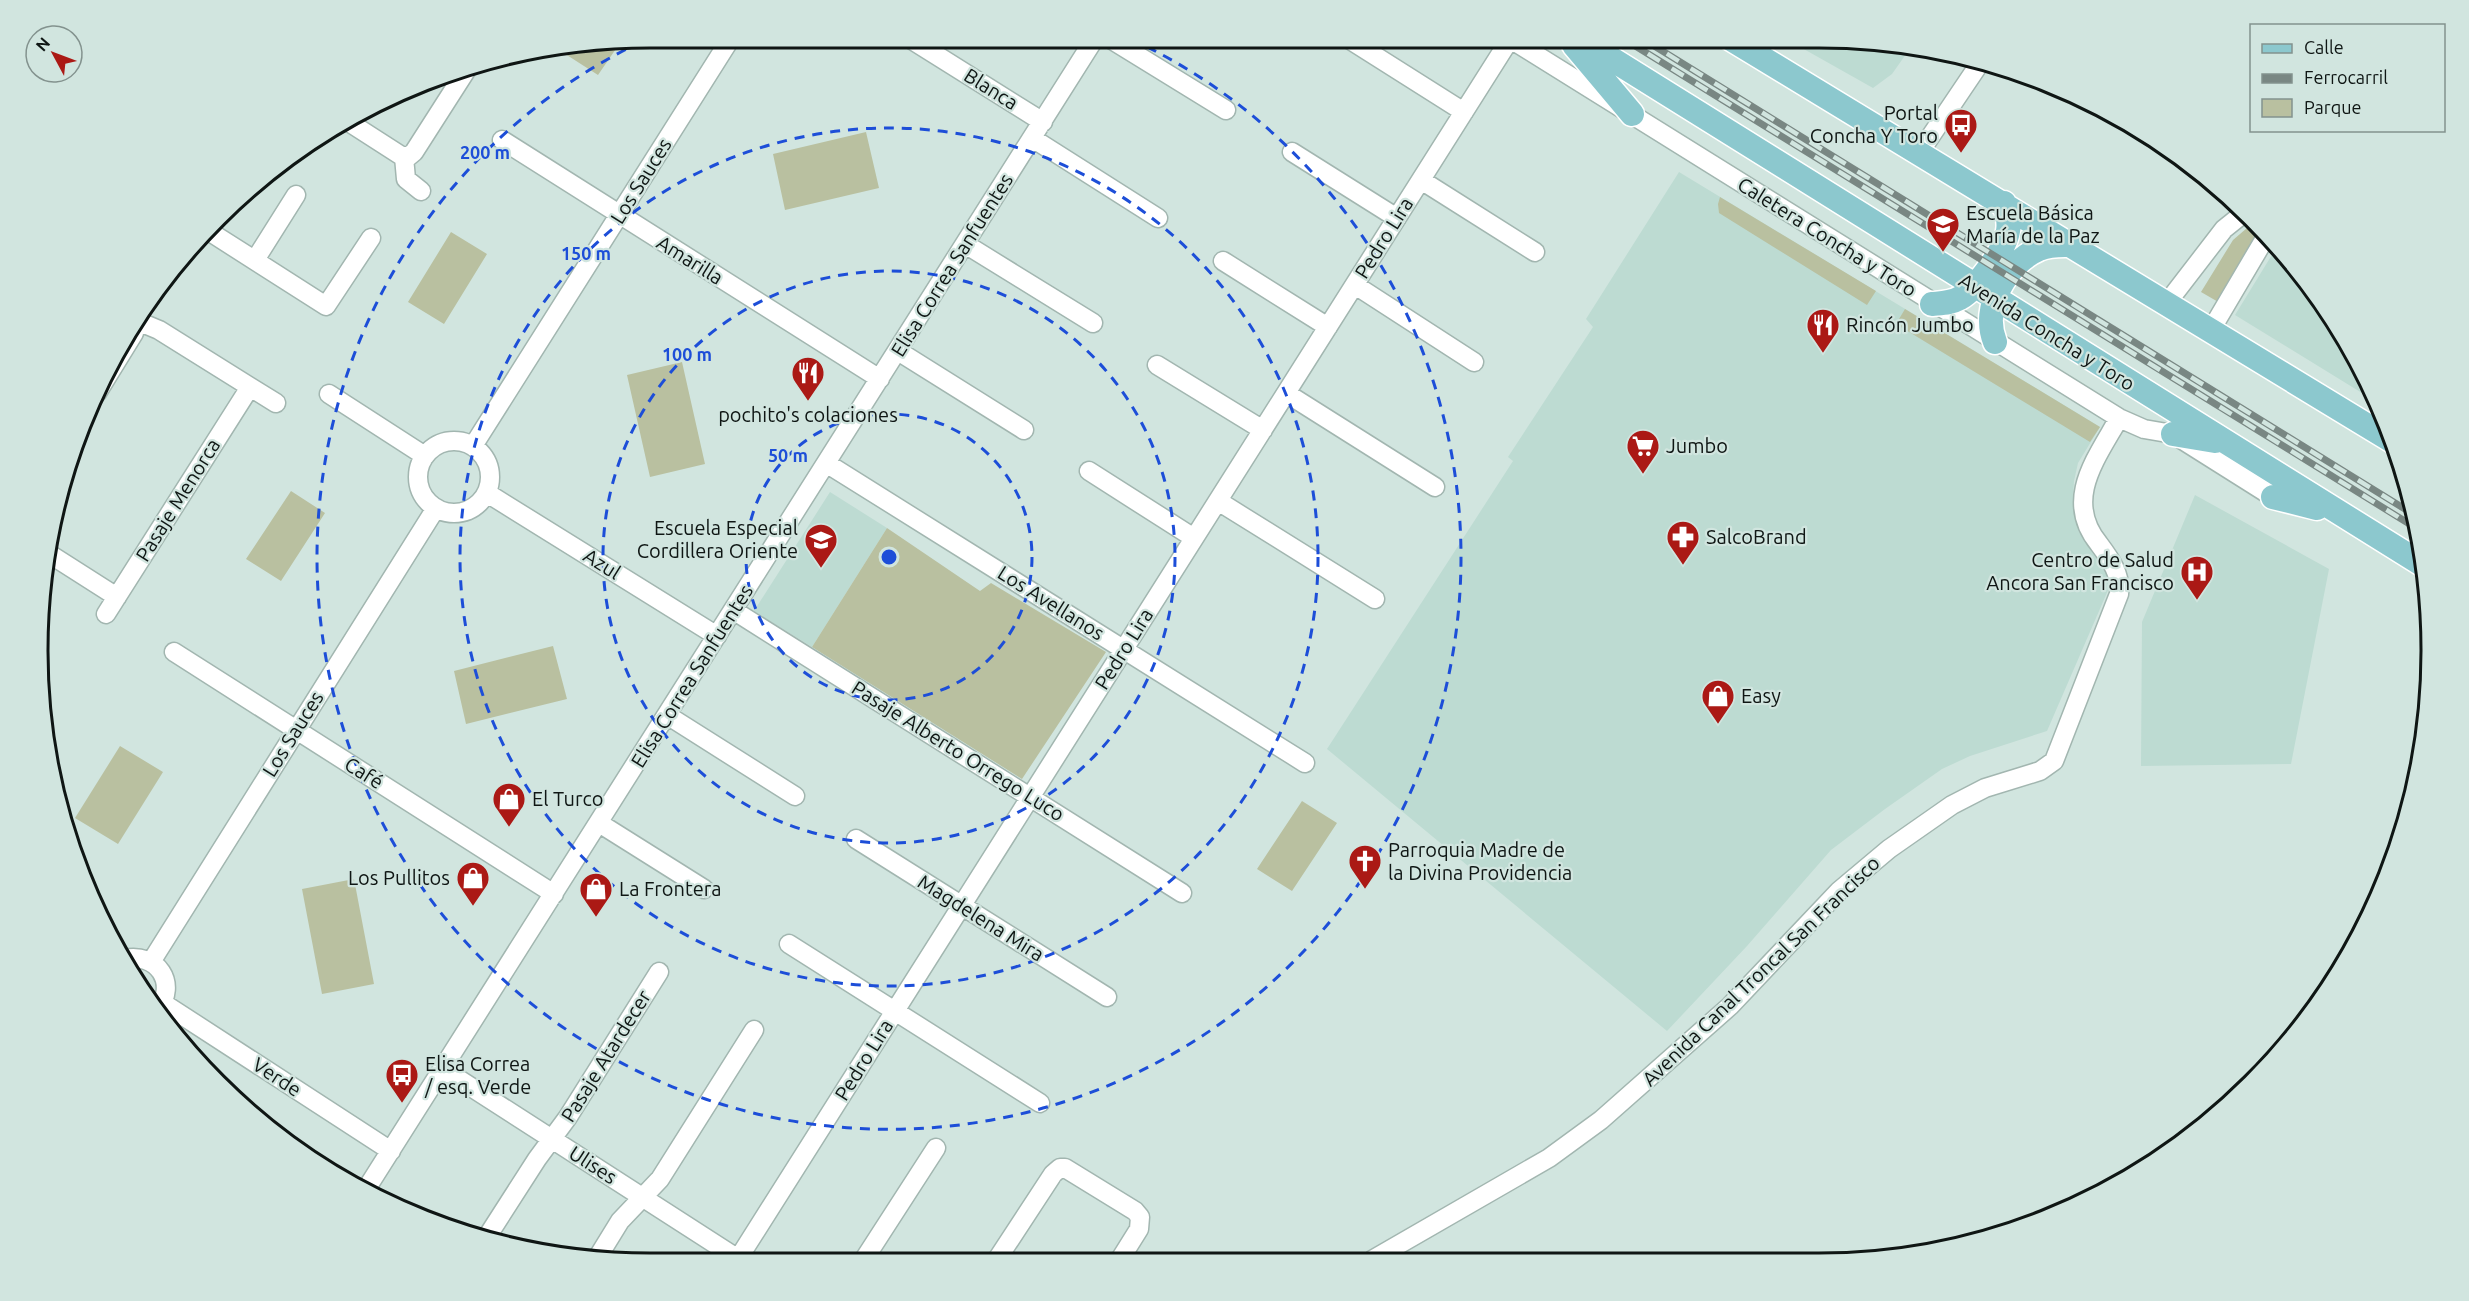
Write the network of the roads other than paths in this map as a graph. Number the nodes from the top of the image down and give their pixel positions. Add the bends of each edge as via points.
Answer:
1 (725, 48) edge
2 (925, 48) edge
3 (1089, 48) edge
4 (1125, 48) edge
5 (1363, 48) edge
6 (1504, 48) edge
7 (1525, 48) edge
8 (1576, 48) edge
9 (1592, 48) edge
10 (1746, 48) edge
11 (1976, 69) edge
12 (461, 79) edge
13 (1226, 110) dead end
14 (1464, 112) junction
15 (1632, 114) junction
16 (1043, 122) junction
17 (355, 126) edge
18 (1032, 138) junction
19 (502, 140) dead end
20 (1292, 152) dead end
21 (1920, 152) junction
22 (404, 157) junction
23 (1421, 180) junction
24 (420, 191) dead end
25 (296, 195) dead end
26 (2004, 204) junction
27 (619, 216) junction
28 (1158, 218) dead end
29 (1397, 218) junction
30 (2238, 218) edge
31 (214, 235) edge
32 (371, 238) dead end
33 (2262, 243) edge
34 (965, 244) junction
35 (2072, 245) junction
36 (1535, 252) dead end
37 (255, 260) junction
38 (1223, 261) dead end
39 (1355, 285) junction
40 (1974, 286) junction
41 (1994, 299) junction
42 (2167, 303) junction
43 (1932, 304) junction
44 (1093, 323) dead end
45 (145, 325) edge
46 (1328, 327) junction
47 (2211, 330) junction
48 (1995, 342) junction
49 (898, 351) junction
50 (1474, 362) dead end
51 (1157, 365) dead end
52 (880, 379) junction
53 (250, 387) junction
54 (1286, 393) junction
55 (329, 394) dead end
56 (276, 403) dead end
57 (2119, 418) junction
58 (1024, 430) dead end
59 (1263, 430) junction
60 (2380, 433) edge
61 (2173, 434) joint
62 (473, 446) junction
63 (2228, 452) junction
64 (425, 456) junction
65 (826, 464) junction
66 (1089, 471) dead end
67 (1436, 487) dead end
68 (487, 493) junction
69 (2273, 497) joint
70 (1218, 501) junction
71 (436, 508) junction
72 (2338, 512) junction
73 (1194, 538) junction
74 (56, 558) edge
75 (2414, 559) edge
76 (117, 597) junction
77 (1375, 599) dead end
78 (733, 610) junction
79 (106, 614) dead end
80 (717, 636) junction
81 (1124, 649) junction
82 (174, 652) dead end
83 (667, 716) junction
84 (296, 729) junction
85 (1305, 763) dead end
86 (795, 796) dead end
87 (1030, 797) junction
88 (599, 823) junction
89 (856, 839) dead end
90 (704, 889) dead end
91 (1182, 893) dead end
92 (554, 894) junction
93 (962, 906) junction
94 (789, 944) dead end
95 (132, 957) edge
96 (151, 962) junction
97 (659, 972) dead end
98 (1107, 997) dead end
99 (162, 1002) edge
100 (895, 1011) junction
101 (170, 1013) edge
102 (754, 1030) dead end
103 (443, 1069) junction
104 (1040, 1103) dead end
105 (552, 1139) junction
106 (936, 1148) dead end
107 (391, 1150) junction
108 (370, 1183) edge
109 (643, 1197) junction
110 (491, 1231) edge
111 (602, 1251) edge
112 (723, 1253) edge
113 (733, 1253) edge
114 (868, 1253) edge
115 (1001, 1253) edge
116 (1124, 1253) edge
117 (1384, 1253) edge

1 - 27 street, Los Sauces
2 - 16 street, Blanca
3 - 16 street, Elisa Correa Sanfuentes
4 - 13 street
5 - 14 street
6 - 14 street, Pedro Lira
7 - 15 street, Caletera Concha y Toro
8 - 15 main road
9 - 40 main road, Avenida Concha y Toro
10 - 21 main road
11 - 21 street
12 - 22 street via 414,152
14 - 23 street, Pedro Lira
15 - 43 street, Caletera Concha y Toro
16 - 18 street, Elisa Correa Sanfuentes
17 - 22 street
18 - 28 street
18 - 34 street, Elisa Correa Sanfuentes
19 - 27 street, Amarilla
20 - 29 street
21 - 26 main road
22 - 24 street via 406,179
23 - 29 street, Pedro Lira
23 - 36 street
25 - 37 street
26 - 35 main road
26 - 40 main road via 2008,219 2006,238
27 - 52 street, Amarilla
27 - 62 street, Los Sauces
29 - 39 street, Pedro Lira
30 - 42 street via 2224,229
31 - 37 street
32 - 37 street via 326,306
33 - 47 street
34 - 44 street
34 - 49 street, Elisa Correa Sanfuentes
35 - 41 main road via 2042,248 2025,257
35 - 42 main road
38 - 46 street
39 - 46 street, Pedro Lira
39 - 50 street
40 - 41 main road, Avenida Concha y Toro
40 - 43 main road via 1959,299
41 - 48 main road via 1990,320
41 - 63 main road, Avenida Concha y Toro
42 - 47 main road
43 - 48 street, Caletera Concha y Toro
45 - 53 street
46 - 54 street, Pedro Lira
47 - 60 main road
48 - 57 street, Caletera Concha y Toro
49 - 52 street, Elisa Correa Sanfuentes
49 - 58 street
51 - 59 street
52 - 65 street, Elisa Correa Sanfuentes
53 - 56 street
53 - 76 street, Pasaje Menorca
54 - 59 street, Pedro Lira
54 - 67 street
55 - 64 street
57 - 61 street, Caletera Concha y Toro via 2144,429
57 - 117 street, Avenida Canal Troncal San Francisco via 2089,474 2082,498 2085,522 2114,565 2119,594 2054,761 2040,771 1985,788 1952,805 1888,849 1839,891 1730,1006 1601,1120 1549,1158
59 - 70 street, Pedro Lira
61 - 63 main road
62 - 64 street via 446,442
62 - 68 street via 490,469
63 - 69 street
63 - 72 main road, Avenida Concha y Toro
64 - 71 street via 418,478 423,495
65 - 78 street, Elisa Correa Sanfuentes
65 - 81 street, Los Avellanos
66 - 73 street
68 - 71 street via 472,509 456,513
68 - 80 street, Azul
69 - 72 main road
70 - 73 street, Pedro Lira
70 - 77 street
71 - 84 street, Los Sauces
72 - 75 main road, Avenida Concha y Toro
73 - 81 street, Pedro Lira
74 - 76 street
76 - 79 street, Pasaje Menorca
78 - 80 street, Elisa Correa Sanfuentes
78 - 87 street, Pasaje Alberto Orrego Luco
80 - 83 street, Elisa Correa Sanfuentes
81 - 85 street, Los Avellanos
81 - 87 street, Pedro Lira
82 - 84 street, Café
83 - 86 street
83 - 88 street, Elisa Correa Sanfuentes
84 - 92 street, Café
84 - 96 street, Los Sauces
87 - 91 street, Pasaje Alberto Orrego Luco
87 - 93 street, Pedro Lira
88 - 90 street
88 - 92 street, Elisa Correa Sanfuentes
89 - 93 street, Magdelena Mira
92 - 103 street, Elisa Correa Sanfuentes
93 - 98 street, Magdelena Mira
93 - 100 street, Pedro Lira
94 - 100 street
95 - 96 street
96 - 99 street via 163,976 166,994
97 - 105 street, Pasaje Atardecer
100 - 104 street
100 - 113 street, Pedro Lira
101 - 107 street, Verde
102 - 109 street via 660,1179
103 - 105 street, Ulises
103 - 107 street, Elisa Correa Sanfuentes
105 - 109 street, Ulises
105 - 110 street, Pasaje Atardecer
106 - 114 street
107 - 108 street, Elisa Correa Sanfuentes
109 - 111 street via 620,1221
109 - 112 street, Ulises
115 - 116 street via 1060,1168 1070,1170 1140,1217 1139,1229

